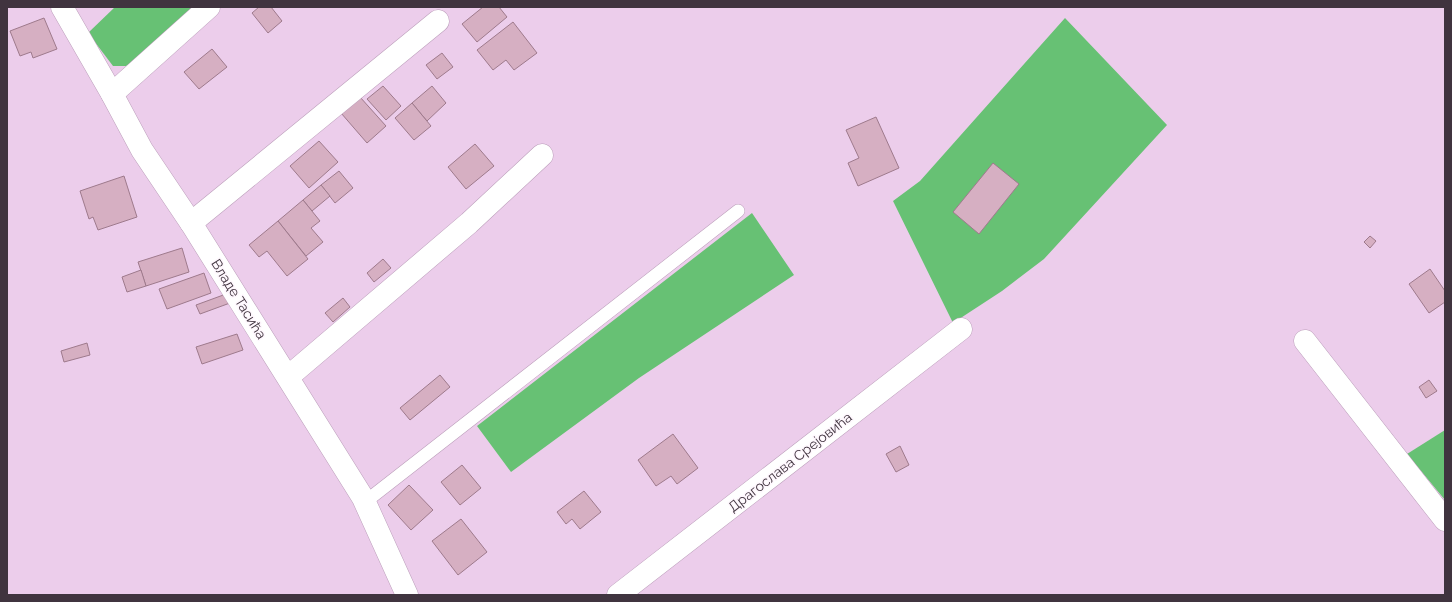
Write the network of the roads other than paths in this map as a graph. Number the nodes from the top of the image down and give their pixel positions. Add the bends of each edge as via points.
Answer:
1 (62, 7) edge
2 (209, 7) edge
3 (438, 21) dead end
4 (112, 94) junction
5 (542, 155) dead end
6 (738, 211) dead end
7 (191, 223) junction
8 (962, 329) dead end
9 (1305, 341) dead end
10 (288, 377) junction
11 (365, 502) junction
12 (1445, 520) edge
13 (408, 595) edge
14 (618, 595) edge

1 - 4 street, Владе Тасића
2 - 4 street
3 - 7 street
4 - 7 street, Владе Тасића via 142,150
5 - 10 street via 469,222
6 - 11 lane
7 - 10 street, Владе Тасића
8 - 14 street, Драгослава Срејовића
9 - 12 street
10 - 11 street, Владе Тасића
11 - 13 street, Владе Тасића

